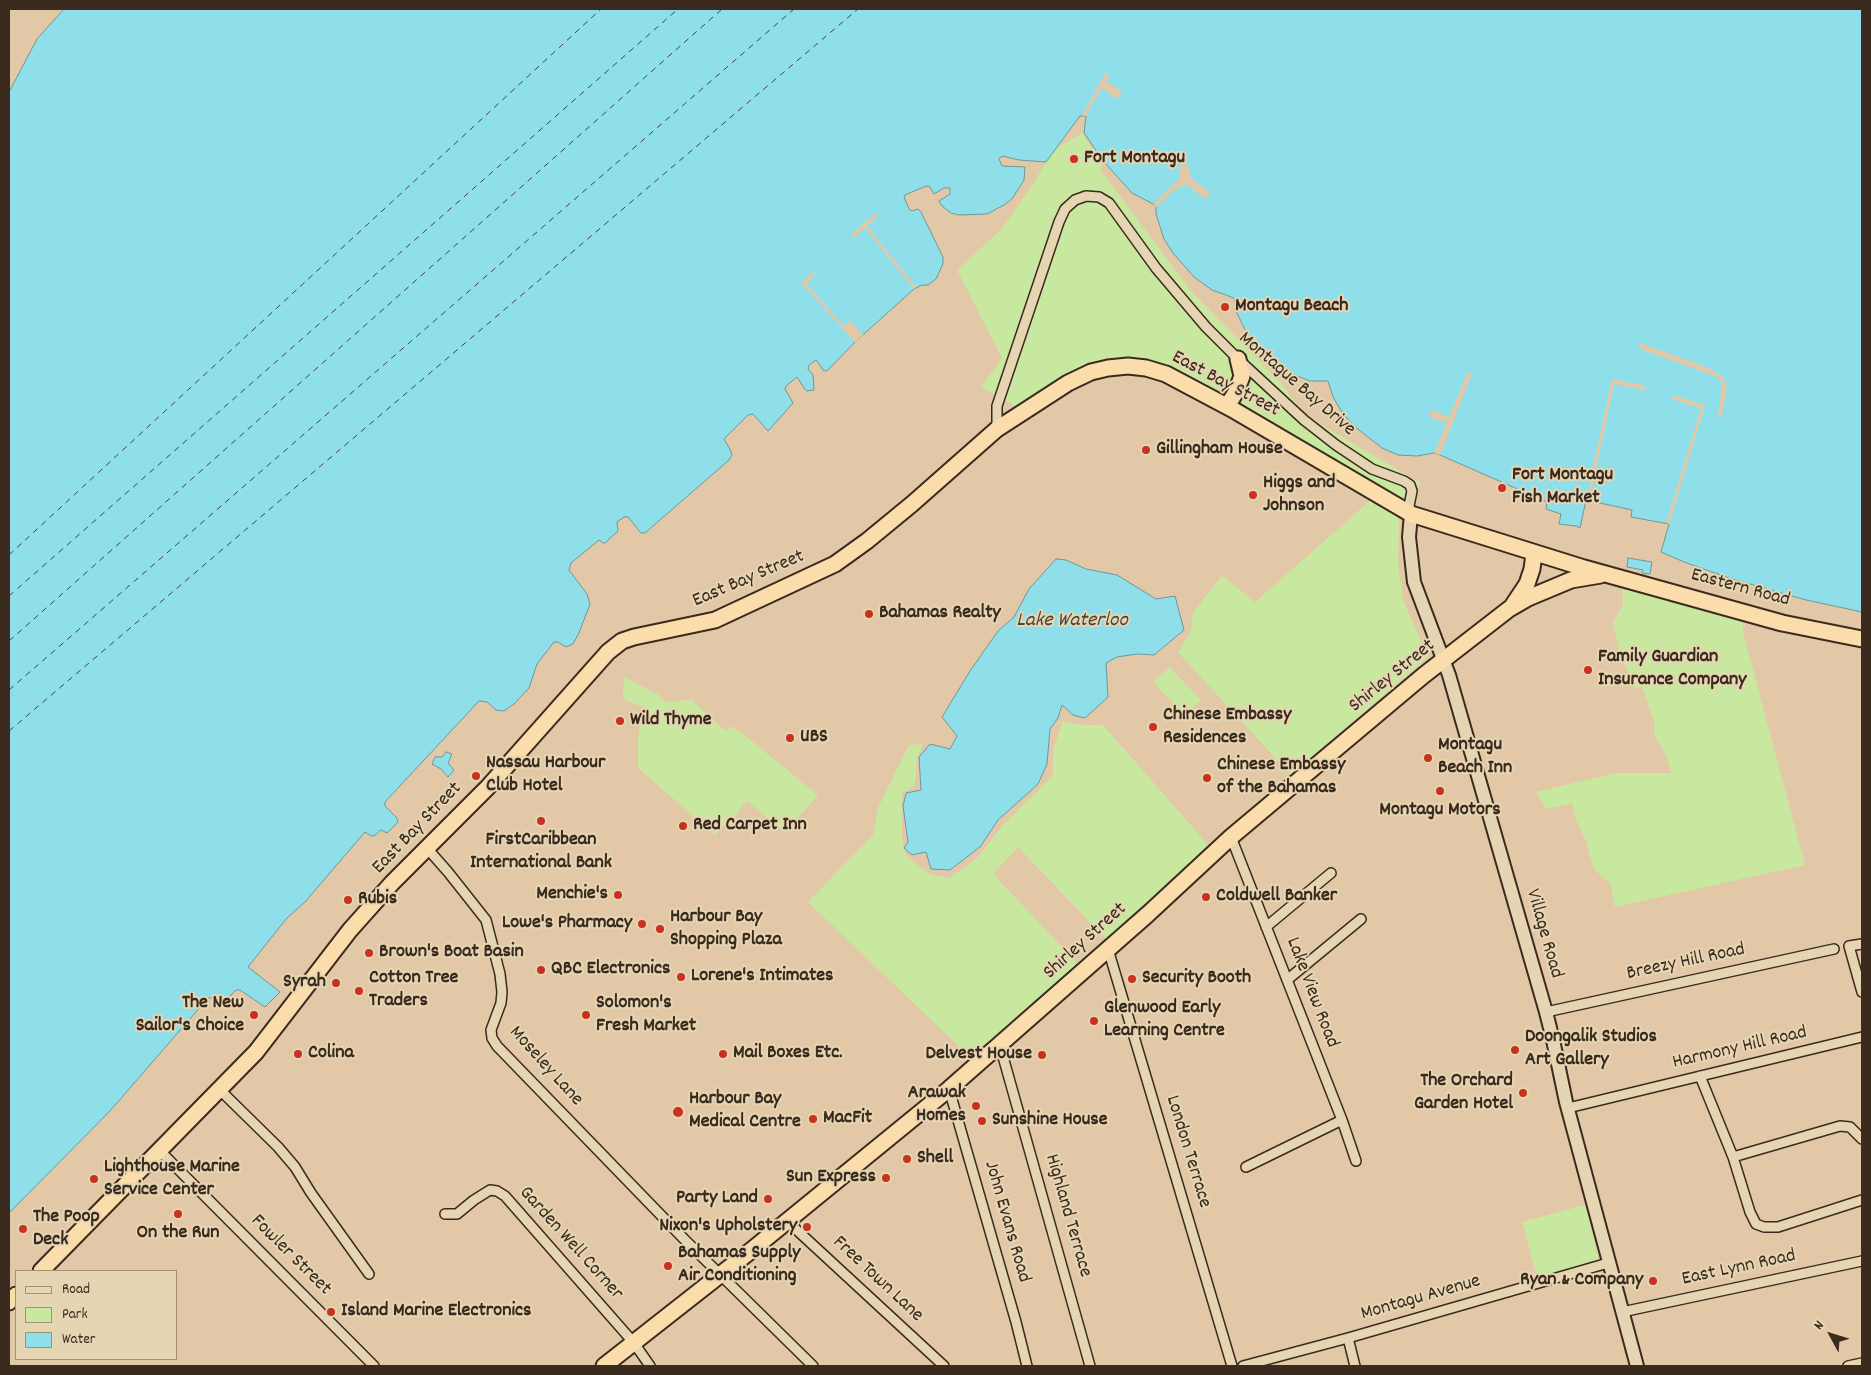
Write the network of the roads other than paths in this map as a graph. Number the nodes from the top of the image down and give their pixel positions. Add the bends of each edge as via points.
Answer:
1 (1238, 359) junction
2 (1227, 406) junction
3 (997, 429) junction
4 (1411, 514) junction
5 (1534, 554) junction
6 (1608, 574) junction
7 (1509, 609) junction
8 (1862, 639) edge
9 (1444, 661) junction
10 (1231, 838) junction
11 (426, 847) junction
12 (1331, 873) dead end
13 (1361, 919) dead end
14 (1266, 927) junction
15 (1862, 944) edge
16 (1108, 949) junction
17 (1834, 949) dead end
18 (1287, 980) junction
19 (1862, 992) edge
20 (1546, 1012) junction
21 (1862, 1037) edge
22 (1000, 1046) junction
23 (1700, 1076) junction
24 (219, 1088) junction
25 (949, 1089) junction
26 (1568, 1108) junction
27 (1342, 1120) junction
28 (1862, 1139) edge
29 (159, 1150) junction
30 (1733, 1157) junction
31 (1356, 1161) dead end
32 (1246, 1167) dead end
33 (1862, 1200) edge
34 (446, 1214) dead end
35 (787, 1221) junction
36 (1862, 1261) edge
37 (1608, 1263) junction
38 (42, 1270) edge
39 (369, 1274) dead end
40 (721, 1274) junction
41 (1622, 1312) junction
42 (1348, 1338) junction
43 (634, 1343) junction
44 (1862, 1363) edge
45 (374, 1366) edge
46 (604, 1366) edge
47 (650, 1366) edge
48 (813, 1366) edge
49 (944, 1366) edge
50 (1027, 1366) edge
51 (1090, 1366) edge
52 (1232, 1366) edge
53 (1242, 1366) edge
54 (1356, 1366) edge
55 (1637, 1366) edge
56 (1848, 1366) edge

1 - 2 highway via 1242,376
1 - 3 street, Montague Bay Drive via 1156,268 1109,203 1099,197 1086,196 1065,209 1054,234 997,406
1 - 4 street, Montague Bay Drive via 1336,445 1372,469 1410,485
2 - 3 highway, East Bay Street via 1166,374 1128,366 1108,368 1068,382
2 - 4 highway, East Bay Street
3 - 11 highway, East Bay Street via 912,504 836,564 715,620 622,642 592,668 488,787
4 - 5 highway, East Bay Street
4 - 9 main road, Village Road via 1409,537 1414,582
5 - 6 highway, East Bay Street
5 - 7 highway via 1527,584
6 - 7 highway, Shirley Street via 1571,580
6 - 8 highway, Eastern Road via 1782,622
7 - 9 highway, Shirley Street
9 - 10 highway, Shirley Street
9 - 20 main road, Village Road
10 - 14 street, Lake View Road
10 - 16 highway, Shirley Street
11 - 24 highway, East Bay Street via 350,930 256,1052
11 - 40 street, Moseley Lane via 486,920 502,992 491,1030 497,1046
12 - 14 street
13 - 18 street
14 - 18 street, Lake View Road
15 - 19 street via 1849,946
16 - 22 highway, Shirley Street
16 - 52 street, London Terrace
17 - 20 street, Breezy Hill Road
18 - 27 street, Lake View Road
20 - 26 main road, Village Road
21 - 23 street, Harmony Hill Road
22 - 25 highway, Shirley Street
22 - 51 street, Highland Terrace
23 - 26 street, Harmony Hill Road
23 - 30 street
24 - 29 highway, East Bay Street
24 - 39 street via 295,1167
25 - 35 highway, Shirley Street
25 - 50 street, John Evans Road
26 - 37 main road, Village Road
27 - 31 street, Lake View Road
27 - 32 street
28 - 30 street via 1850,1127 1840,1126
29 - 38 highway, East Bay Street
29 - 45 street, Fowler Street
30 - 33 street via 1750,1212 1756,1224 1764,1227 1778,1227
34 - 43 street, Garden Well Corner via 457,1214 490,1190 498,1191
35 - 40 highway, Shirley Street
35 - 49 street, Free Town Lane
36 - 41 street, East Lynn Road
37 - 41 main road, Village Road
37 - 42 street, Montagu Avenue
40 - 43 highway, Shirley Street
40 - 48 street, Moseley Lane
41 - 55 main road, Village Road
42 - 53 street, Montagu Avenue
42 - 54 street
43 - 46 highway, Shirley Street
43 - 47 street, Garden Well Corner
44 - 56 street

